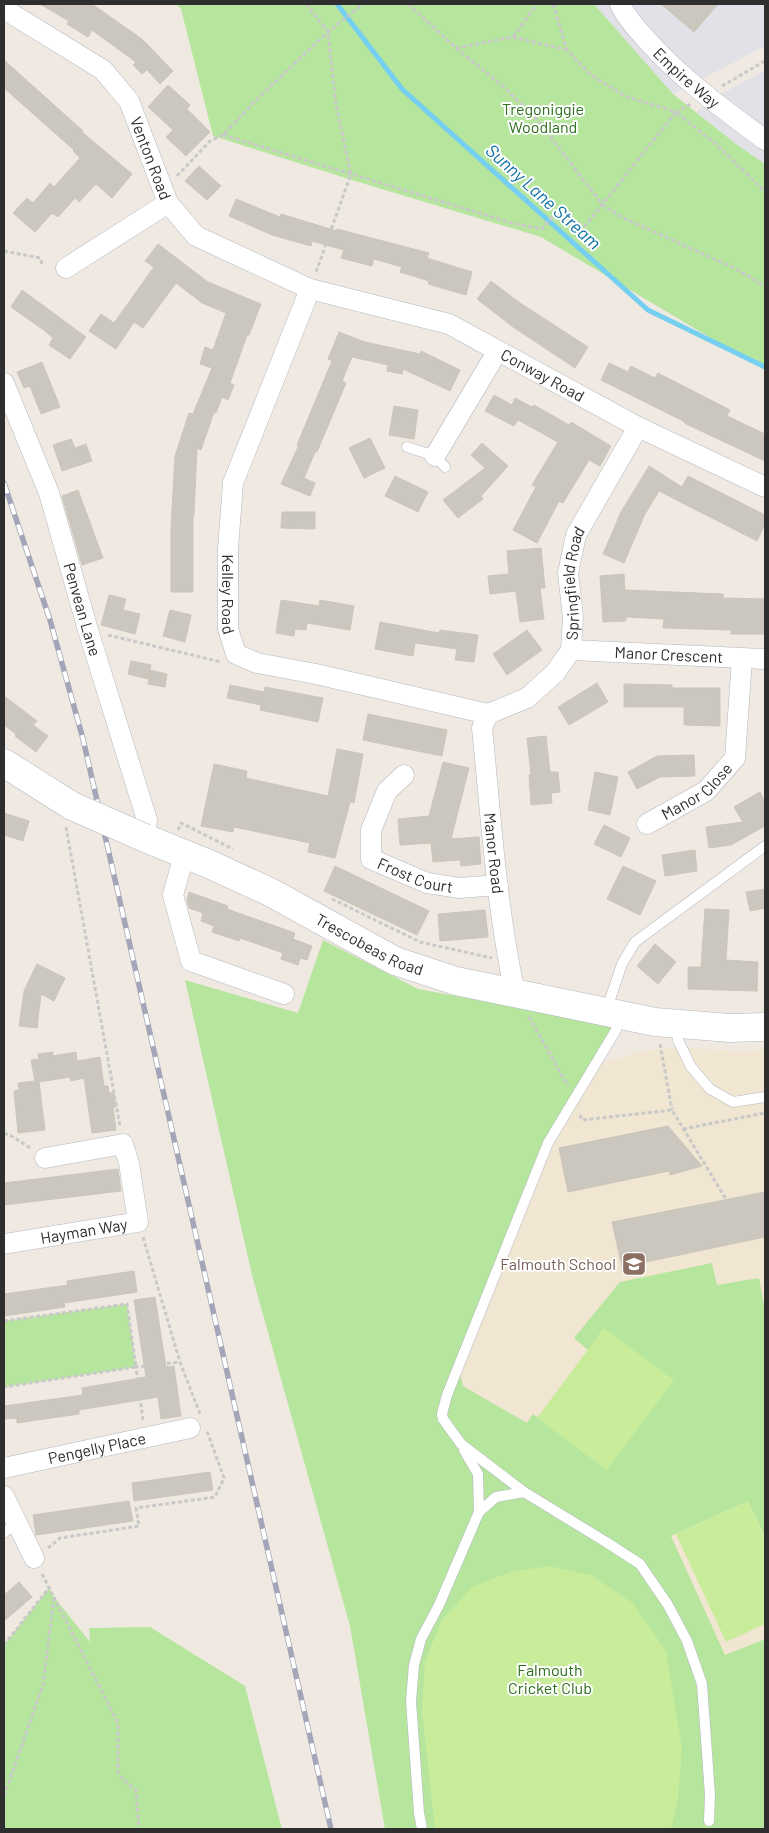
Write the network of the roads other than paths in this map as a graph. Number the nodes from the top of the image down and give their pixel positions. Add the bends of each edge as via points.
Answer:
1 (620, 4) edge
2 (4, 8) edge
3 (765, 140) edge
4 (166, 196) junction
5 (66, 268) dead end
6 (310, 289) junction
7 (497, 352) junction
8 (4, 384) edge
9 (638, 427) junction
10 (408, 447) dead end
11 (440, 461) joint
12 (765, 487) edge
13 (571, 650) junction
14 (742, 659) junction
15 (765, 659) edge
16 (488, 714) junction
17 (4, 763) edge
18 (404, 775) dead end
19 (647, 824) dead end
20 (146, 838) junction
21 (765, 846) edge
22 (177, 852) junction
23 (498, 885) junction
24 (515, 993) junction
25 (284, 994) dead end
26 (612, 1014) junction
27 (665, 1022) junction
28 (765, 1028) edge
29 (765, 1097) edge
30 (45, 1158) road end
31 (4, 1244) edge
32 (199, 1423) road end
33 (460, 1444) junction
34 (4, 1468) edge
35 (524, 1492) junction
36 (4, 1496) edge
37 (479, 1512) junction
38 (10, 1527) edge
39 (34, 1558) road end
40 (709, 1821) dead end
41 (422, 1829) edge

1 - 3 street, Empire Way via 625,15 660,55 705,96
2 - 4 street, Venton Road via 102,70 129,101
4 - 5 street
4 - 6 street, Venton Road via 196,236
6 - 7 street, Conway Road via 449,324
6 - 16 street, Kelley Road via 233,483 228,549 228,629 236,654 256,663
7 - 9 street, Conway Road
7 - 11 street
8 - 20 street, Penvean Lane via 49,493 147,820
9 - 12 street, Conway Road
9 - 13 street, Springfield Road via 576,535 568,573 573,617
10 - 11 lane
13 - 14 street, Manor Crescent
13 - 16 street, Springfield Road via 555,674 527,698
14 - 15 street, Manor Crescent
14 - 19 street, Manor Close via 735,758 706,791
16 - 23 street, Manor Road via 482,728
17 - 20 street, Trescobeas Road, bridge via 67,803
18 - 23 street, Frost Court via 387,791 371,830 371,860 427,882 460,888
20 - 22 street, Trescobeas Road
21 - 26 lane via 635,942 622,964
22 - 24 street, Trescobeas Road via 270,892 395,961 456,981
22 - 25 street via 173,895 190,960
23 - 24 street, Manor Road
24 - 26 street, Trescobeas Road
26 - 27 street, Trescobeas Road
26 - 33 lane via 616,1030 548,1143 446,1395 443,1419
27 - 28 street, Trescobeas Road
27 - 29 lane via 691,1067 710,1089 733,1102
30 - 31 street, Hayman Way via 123,1144 138,1222
32 - 34 street, Pengelly Place
33 - 35 lane
33 - 37 lane via 478,1474
35 - 37 lane via 496,1497
35 - 40 lane via 640,1564 668,1604 687,1641 702,1684
36 - 38 street
37 - 41 lane via 421,1639 414,1665 411,1701
38 - 39 street

